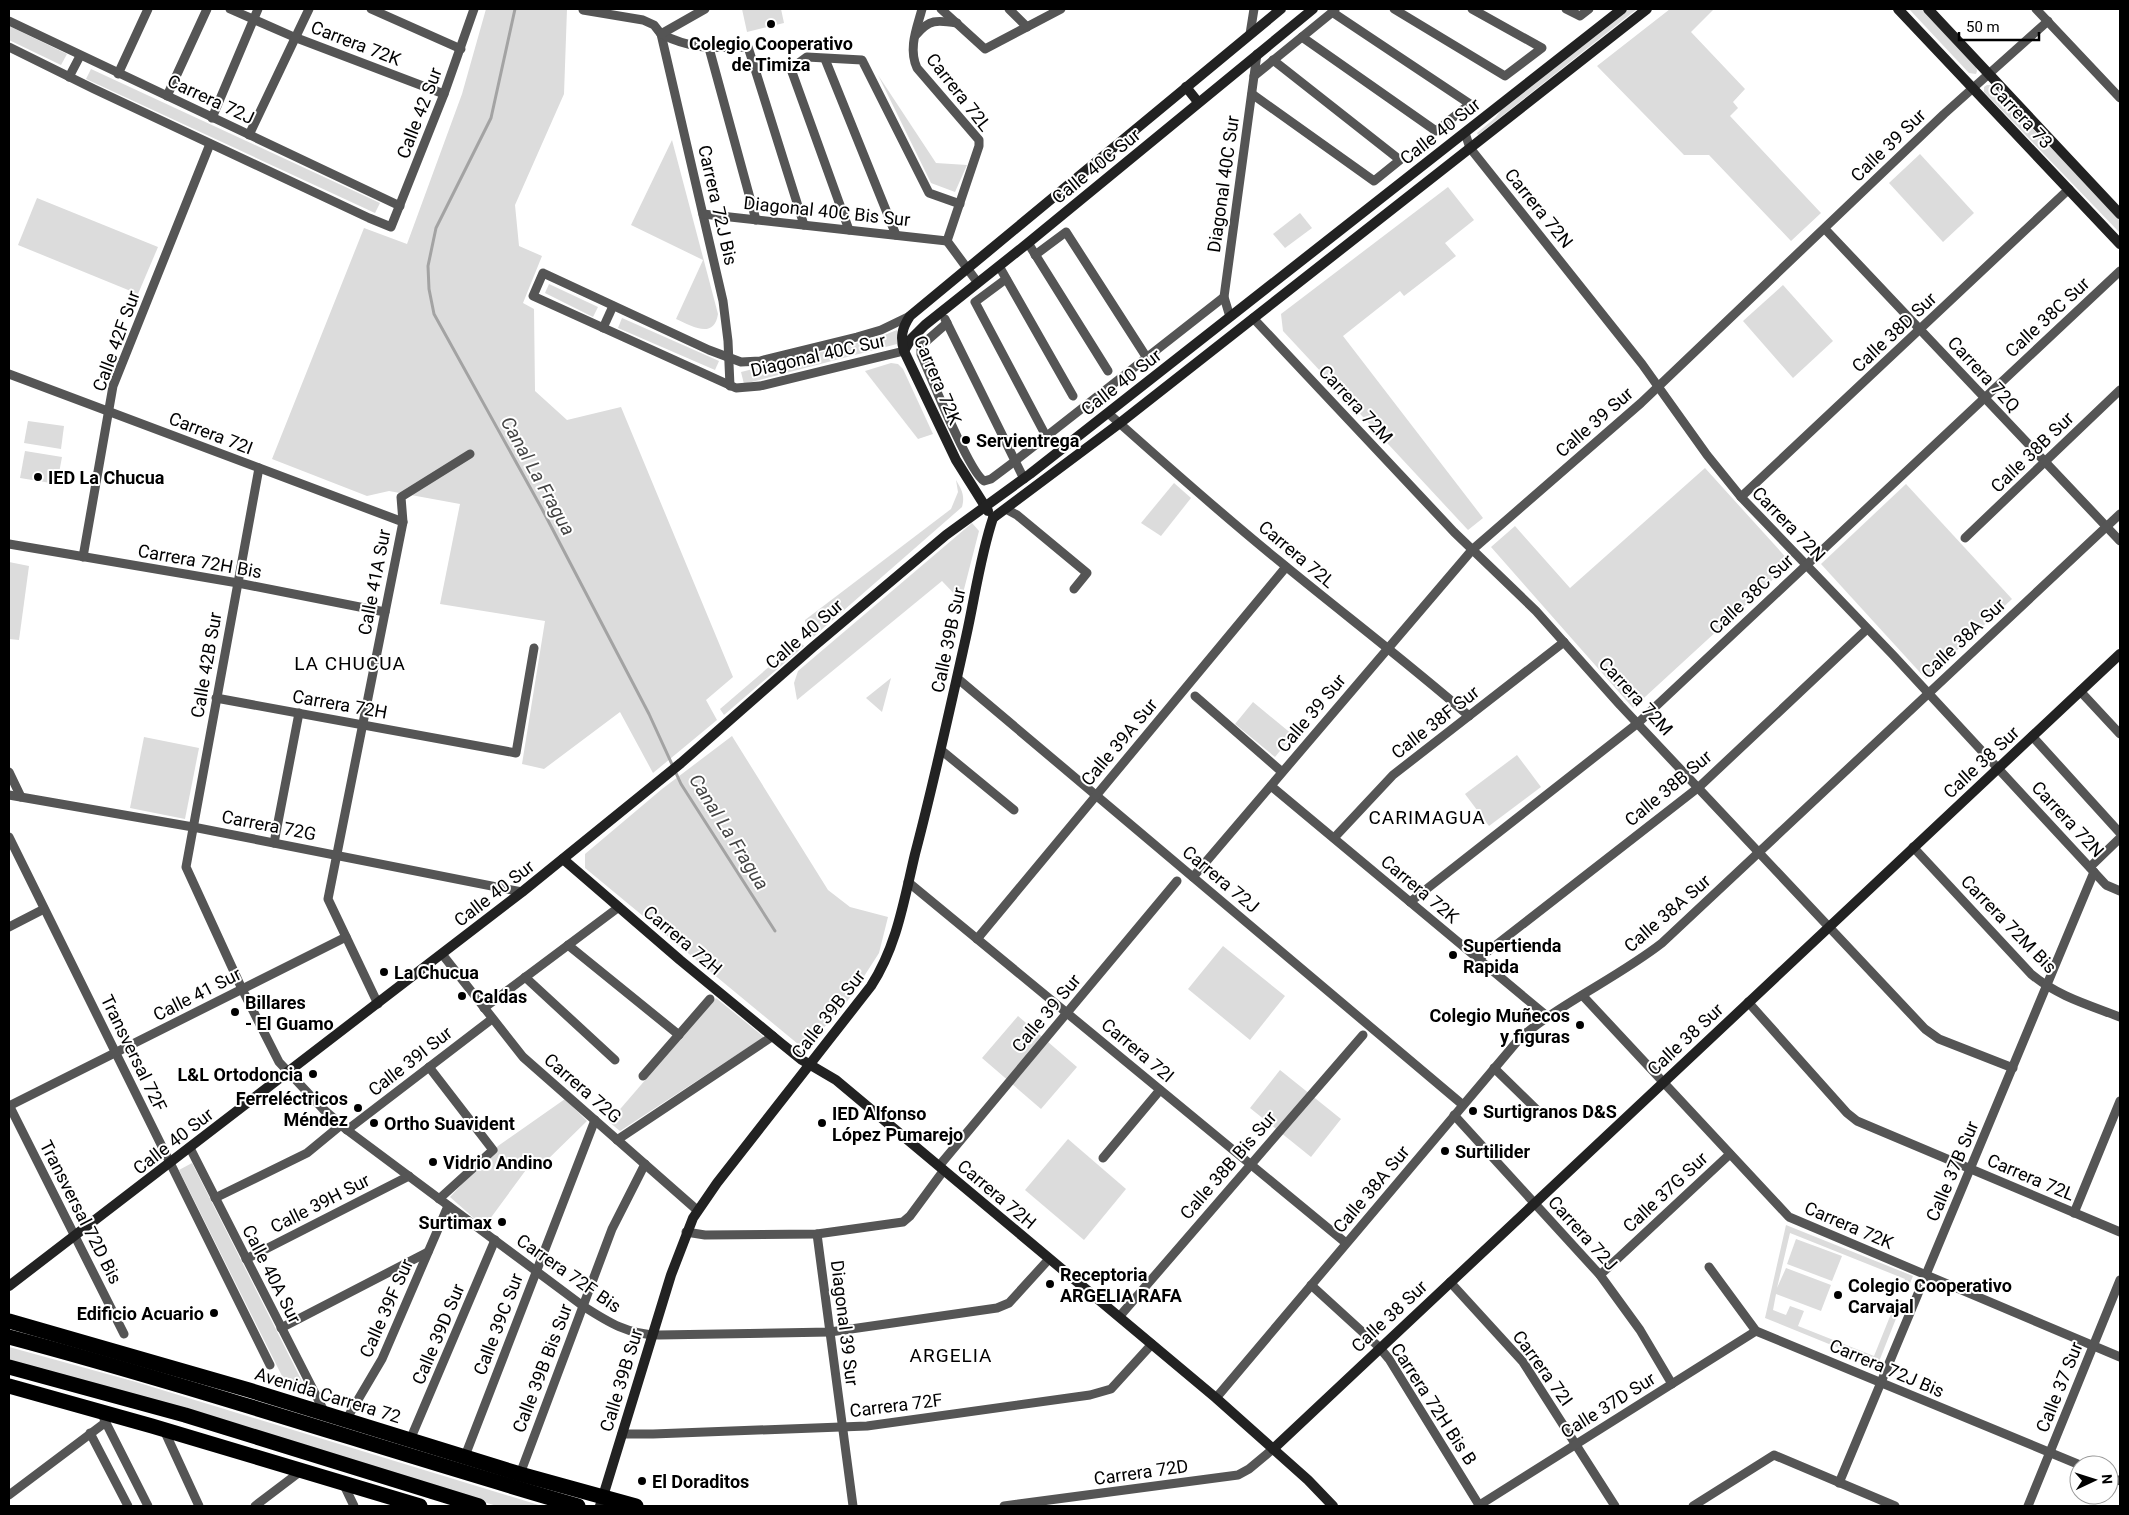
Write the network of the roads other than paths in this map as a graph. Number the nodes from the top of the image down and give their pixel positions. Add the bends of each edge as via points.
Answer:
1 (148, 9) edge
2 (207, 9) edge
3 (230, 9) edge
4 (258, 9) edge
5 (309, 9) edge
6 (371, 9) edge
7 (474, 9) edge
8 (706, 9) edge
9 (922, 9) edge
10 (941, 9) edge
11 (1009, 9) edge
12 (1061, 9) edge
13 (1254, 9) edge
14 (1281, 9) edge
15 (1313, 9) edge
16 (1394, 9) edge
17 (1472, 9) edge
18 (1566, 9) edge
19 (1589, 9) edge
20 (1622, 9) edge
21 (1647, 9) edge
22 (1898, 9) edge
23 (1928, 9) edge
24 (2036, 9) edge
25 (584, 10) dead end
26 (1334, 10) edge
27 (253, 20) junction
28 (9, 21) edge
29 (2048, 21) junction
30 (957, 23) junction
31 (1027, 27) junction
32 (661, 34) junction
33 (1250, 34) junction
34 (294, 37) junction
35 (914, 37) junction
36 (1302, 37) junction
37 (9, 47) edge
38 (709, 48) junction
39 (461, 49) junction
40 (1257, 54) junction
41 (80, 56) junction
42 (825, 59) junction
43 (1273, 60) junction
44 (118, 74) junction
45 (1988, 74) junction
46 (1254, 76) junction
47 (69, 77) junction
48 (1186, 87) junction
49 (1973, 88) junction
50 (444, 94) junction
51 (1252, 94) junction
52 (167, 96) junction
53 (2120, 98) edge
54 (1198, 102) junction
55 (212, 118) junction
56 (1465, 133) junction
57 (248, 135) junction
58 (1453, 142) junction
59 (210, 144) junction
60 (1470, 148) junction
61 (2069, 189) junction
62 (960, 204) junction
63 (400, 206) junction
64 (703, 214) junction
65 (2120, 214) edge
66 (756, 220) junction
67 (804, 225) junction
68 (1825, 229) junction
69 (850, 230) junction
70 (896, 235) junction
71 (948, 241) junction
72 (1028, 243) junction
73 (2120, 244) edge
74 (1035, 255) junction
75 (998, 266) junction
76 (967, 268) junction
77 (2120, 271) edge
78 (1006, 279) junction
79 (978, 283) junction
80 (1224, 297) junction
81 (613, 306) junction
82 (942, 312) junction
83 (910, 316) junction
84 (1230, 317) junction
85 (1254, 318) junction
86 (947, 323) junction
87 (602, 328) junction
88 (1920, 329) junction
89 (904, 350) junction
90 (1147, 358) junction
91 (729, 359) junction
92 (1108, 371) dead end
93 (929, 372) junction
94 (9, 374) edge
95 (917, 378) junction
96 (730, 386) junction
97 (1659, 387) junction
98 (2120, 390) edge
99 (1073, 396) dead end
100 (1985, 398) junction
101 (108, 412) junction
102 (1108, 413) junction
103 (1120, 424) junction
104 (1046, 436) junction
105 (470, 454) dead end
106 (1015, 461) junction
107 (2045, 462) junction
108 (259, 468) junction
109 (1024, 479) junction
110 (988, 480) joint
111 (1741, 498) junction
112 (1016, 501) junction
113 (985, 508) junction
114 (1006, 509) junction
115 (2120, 514) edge
116 (1017, 515) junction
117 (993, 518) junction
118 (403, 522) junction
119 (2106, 527) junction
120 (1966, 538) dead end
121 (2120, 541) edge
122 (9, 544) edge
123 (1472, 550) junction
124 (83, 558) junction
125 (1806, 565) junction
126 (1286, 567) junction
127 (238, 583) junction
128 (1074, 589) dead end
129 (385, 612) junction
130 (1867, 628) junction
131 (1564, 642) junction
132 (534, 648) dead end
133 (1387, 649) junction
134 (2120, 654) edge
135 (957, 678) junction
136 (2080, 691) junction
137 (1928, 693) junction
138 (1195, 696) dead end
139 (216, 698) junction
140 (299, 713) junction
141 (1469, 716) junction
142 (1638, 723) junction
143 (362, 725) junction
144 (2120, 734) edge
145 (2032, 736) junction
146 (940, 750) junction
147 (1998, 768) junction
148 (9, 772) edge
149 (1282, 772) junction
150 (1271, 786) junction
151 (1699, 787) junction
152 (9, 795) edge
153 (1097, 795) junction
154 (21, 797) junction
155 (1014, 810) dead end
156 (193, 827) junction
157 (2120, 834) edge
158 (9, 837) edge
159 (1334, 838) junction
160 (2120, 838) edge
161 (274, 842) junction
162 (1913, 847) junction
163 (1760, 851) junction
164 (337, 855) junction
165 (563, 859) junction
166 (186, 868) joint
167 (2092, 869) junction
168 (1193, 877) junction
169 (1177, 881) dead end
170 (908, 882) junction
171 (2120, 891) edge
172 (522, 892) junction
173 (1410, 902) junction
174 (619, 907) junction
175 (44, 908) junction
176 (1830, 925) junction
177 (9, 927) edge
178 (346, 937) junction
179 (977, 939) junction
180 (568, 945) junction
181 (442, 954) junction
182 (1478, 959) junction
183 (525, 977) junction
184 (2046, 987) junction
185 (242, 989) junction
186 (1583, 996) junction
187 (710, 998) dead end
188 (1748, 1002) junction
189 (378, 1004) junction
190 (484, 1008) junction
191 (1067, 1013) junction
192 (1548, 1017) junction
193 (2120, 1017) edge
194 (492, 1019) junction
195 (679, 1035) junction
196 (1362, 1035) dead end
197 (773, 1036) junction
198 (116, 1052) junction
199 (615, 1060) dead end
200 (809, 1064) junction
201 (429, 1067) junction
202 (1494, 1068) junction
203 (2013, 1068) junction
204 (288, 1073) junction
205 (643, 1076) dead end
206 (1663, 1082) junction
207 (1160, 1090) junction
208 (2120, 1101) edge
209 (1464, 1105) junction
210 (9, 1106) edge
211 (1537, 1110) dead end
212 (1454, 1115) junction
213 (595, 1120) junction
214 (344, 1128) junction
215 (618, 1140) junction
216 (190, 1148) junction
217 (1730, 1154) junction
218 (1103, 1158) dead end
219 (171, 1163) junction
220 (645, 1164) junction
221 (1250, 1164) junction
222 (942, 1168) junction
223 (1970, 1169) junction
224 (409, 1176) junction
225 (215, 1198) junction
226 (439, 1199) junction
227 (1534, 1202) junction
228 (448, 1206) junction
229 (697, 1210) junction
230 (2074, 1212) junction
231 (686, 1232) junction
232 (2120, 1232) edge
233 (817, 1234) junction
234 (75, 1236) junction
235 (494, 1240) junction
236 (1346, 1243) junction
237 (428, 1252) junction
238 (246, 1259) junction
239 (1049, 1259) junction
240 (1709, 1267) dead end
241 (537, 1270) junction
242 (1600, 1275) junction
243 (1926, 1275) junction
244 (2120, 1280) edge
245 (1450, 1282) junction
246 (1311, 1285) junction
247 (9, 1286) edge
248 (583, 1306) junction
249 (1119, 1316) junction
250 (9, 1321) edge
251 (281, 1328) junction
252 (1756, 1331) junction
253 (830, 1332) junction
254 (124, 1334) dead end
255 (652, 1335) junction
256 (9, 1337) edge
257 (1152, 1344) junction
258 (2093, 1346) junction
259 (1380, 1347) junction
260 (2120, 1357) edge
261 (270, 1365) dead end
262 (9, 1367) edge
263 (1881, 1383) junction
264 (1672, 1384) junction
265 (10, 1388) edge
266 (1216, 1398) junction
267 (325, 1414) junction
268 (103, 1417) junction
269 (346, 1420) junction
270 (842, 1428) junction
271 (164, 1429) junction
272 (90, 1433) junction
273 (242, 1433) junction
274 (622, 1434) junction
275 (410, 1440) junction
276 (1576, 1444) junction
277 (1273, 1449) junction
278 (2049, 1453) junction
279 (465, 1456) junction
280 (421, 1460) junction
281 (2069, 1461) edge
282 (274, 1463) junction
283 (301, 1471) junction
284 (520, 1474) junction
285 (343, 1483) junction
286 (1839, 1483) junction
287 (9, 1494) edge
288 (601, 1502) edge
289 (125, 1505) edge
290 (148, 1506) edge
291 (200, 1506) edge
292 (255, 1506) edge
293 (354, 1506) edge
294 (420, 1506) edge
295 (479, 1506) edge
296 (578, 1506) edge
297 (636, 1506) edge
298 (853, 1506) edge
299 (1004, 1506) edge
300 (1332, 1506) edge
301 (1478, 1506) edge
302 (1615, 1506) edge
303 (1692, 1506) edge
304 (1895, 1506) edge
305 (2028, 1506) edge

1 - 44 street
2 - 52 street
3 - 27 street, Carrera 72K
4 - 27 street
5 - 34 street
6 - 39 street
7 - 39 street, Calle 42 Sur
8 - 32 street
9 - 35 street
10 - 30 street
11 - 31 street
12 - 31 street
13 - 33 street
14 - 33 street, Calle 40C Sur
15 - 40 street, Calle 40C Sur
16 - 17 street via 1505,76 1542,48
18 - 19 street via 1580,16
20 - 56 street, Calle 40 Sur
21 - 60 street, Calle 40 Sur
22 - 49 street, Carrera 73
23 - 45 street, Carrera 73
24 - 29 street
25 - 32 street via 643,20
26 - 36 street
26 - 36 street, Calle 40 Sur via 1470,104 1436,130
27 - 34 street, Carrera 72K
27 - 55 street
28 - 41 street, Carrera 72J
29 - 45 street, Calle 39 Sur
29 - 53 street
30 - 31 street via 985,49
30 - 35 street via 928,23
32 - 38 street via 684,44
32 - 64 street, Carrera 72J Bis
33 - 48 street, Calle 40C Sur
34 - 50 street, Carrera 72K
34 - 57 street
35 - 62 street, Carrera 72L via 912,58 917,68 976,135 980,146
36 - 43 street
37 - 47 street
38 - 66 street
38 - 67 street via 748,48
39 - 50 street, Calle 42 Sur
40 - 46 street, Diagonal 40C Sur
40 - 54 street, Calle 40C Sur
41 - 44 street, Carrera 72J
41 - 47 street
42 - 62 street via 859,59 863,62 929,193
42 - 69 street via 807,57 792,68 792,72
42 - 70 street
43 - 46 street
43 - 51 street, Calle 40 Sur via 1400,160 1374,181
44 - 52 street, Carrera 72J
45 - 49 street, Calle 39 Sur
45 - 65 street, Carrera 73
46 - 51 street, Diagonal 40C Sur
47 - 59 street
48 - 54 street
48 - 76 street, Calle 40C Sur
49 - 61 street, Carrera 73
49 - 68 street, Calle 39 Sur
50 - 63 street, Calle 42 Sur
51 - 80 street, Diagonal 40C Sur
52 - 55 street, Carrera 72J
54 - 72 street, Calle 40C Sur
55 - 57 street, Carrera 72J
56 - 58 street, Calle 40 Sur
56 - 60 street, Carrera 72N
57 - 63 street, Carrera 72J
58 - 60 street
58 - 84 street, Calle 40 Sur
59 - 63 street, Calle 42 Sur via 390,226
59 - 101 street, Calle 42F Sur via 119,372
60 - 85 street, Calle 40 Sur
60 - 97 street, Carrera 72N
61 - 73 street, Carrera 73
61 - 88 street, Calle 38D Sur
62 - 71 street
64 - 66 street, Diagonal 40C Bis Sur
64 - 91 street, Carrera 72J Bis via 727,321
66 - 67 street, Diagonal 40C Bis Sur
67 - 69 street, Diagonal 40C Bis Sur
68 - 88 street, Carrera 72Q
68 - 97 street, Calle 39 Sur
69 - 70 street, Diagonal 40C Bis Sur
70 - 71 street, Diagonal 40C Bis Sur
71 - 76 street
72 - 74 street
72 - 75 street, Calle 40C Sur
74 - 90 street, Calle 40C Sur via 1066,232
74 - 92 street
75 - 78 street
75 - 79 street, Calle 40C Sur
76 - 79 street
76 - 83 street, Calle 40C Sur
77 - 100 street, Calle 38C Sur
78 - 99 street
78 - 104 street via 975,302
79 - 82 street, Calle 40C Sur
80 - 84 street, Diagonal 40C Sur
80 - 90 street, Calle 40 Sur
81 - 87 street
81 - 87 street, Diagonal 40C Sur via 543,273 533,296
81 - 91 street, Diagonal 40C Sur
82 - 86 street
82 - 89 street, Calle 40C Sur via 918,331
83 - 89 street, Carrera 72K via 902,331
83 - 91 street, Diagonal 40C Sur via 881,330 760,361
84 - 102 street, Calle 40 Sur
85 - 103 street, Calle 40 Sur
85 - 123 street, Carrera 72M
86 - 93 street, Carrera 72K via 921,348
86 - 106 street
87 - 96 street, Diagonal 40C Sur
88 - 100 street, Carrera 72Q
88 - 111 street, Calle 38D Sur
89 - 95 street, Carrera 72K
89 - 96 street, Diagonal 40C Sur via 760,386 742,389
90 - 104 street, Calle 40 Sur
91 - 96 street, Carrera 72J Bis
93 - 95 street
93 - 110 street, Carrera 72K via 961,445 978,476
94 - 101 street, Carrera 72I
95 - 113 street, Carrera 72K via 956,460
97 - 111 street, Carrera 72N
97 - 123 street, Calle 39 Sur
98 - 107 street, Calle 38B Sur
100 - 107 street, Carrera 72Q
100 - 125 street, Calle 38C Sur
101 - 108 street, Carrera 72I
101 - 124 street, Calle 42F Sur
102 - 103 street, Carrera 72L
102 - 109 street, Calle 40 Sur
103 - 112 street, Calle 40 Sur
103 - 126 street, Carrera 72L
104 - 106 street, Calle 40 Sur
105 - 118 street, Calle 41A Sur via 402,496
106 - 109 street
106 - 110 street, Calle 40 Sur
107 - 119 street, Carrera 72Q
107 - 120 street, Calle 38B Sur
108 - 118 street, Carrera 72I
108 - 127 street, Calle 42B Sur
109 - 113 street, Calle 40 Sur
111 - 125 street, Carrera 72N
112 - 114 street, Calle 40 Sur
112 - 116 street
113 - 117 street
113 - 165 street, Calle 40 Sur via 946,535 681,763
114 - 116 street
114 - 117 street, Calle 40 Sur
115 - 119 street, Calle 38A Sur
116 - 128 street via 1087,573
117 - 135 street, Calle 39B Sur
118 - 129 street, Calle 41A Sur
119 - 121 street, Carrera 72Q
119 - 137 street, Calle 38A Sur
122 - 124 street, Carrera 72H Bis
123 - 131 street, Carrera 72M
123 - 133 street, Calle 39 Sur
124 - 127 street, Carrera 72H Bis
125 - 130 street, Carrera 72N
125 - 142 street, Calle 38C Sur
126 - 133 street, Carrera 72L
126 - 153 street, Calle 39A Sur
127 - 129 street, Carrera 72H Bis
127 - 139 street, Calle 42B Sur
129 - 143 street, Calle 41A Sur
130 - 137 street, Carrera 72N
130 - 151 street, Calle 38B Sur
131 - 141 street, Calle 38F Sur
131 - 142 street, Carrera 72M
132 - 143 street, Carrera 72H via 516,753
133 - 141 street, Carrera 72L
133 - 149 street, Calle 39 Sur
134 - 136 street, Calle 38 Sur
135 - 146 street, Calle 39B Sur
135 - 153 street, Carrera 72J
136 - 144 street
136 - 145 street, Calle 38 Sur
137 - 147 street, Carrera 72N
137 - 163 street, Calle 38A Sur
138 - 149 street
139 - 140 street, Carrera 72H
139 - 156 street, Calle 42B Sur
140 - 143 street, Carrera 72H
140 - 161 street
141 - 159 street, Calle 38F Sur via 1393,774
142 - 151 street, Carrera 72M
142 - 173 street, Calle 38C Sur
143 - 164 street, Calle 41A Sur
145 - 147 street, Calle 38 Sur
145 - 157 street
146 - 155 street
146 - 170 street, Calle 39B Sur
147 - 162 street, Calle 38 Sur
147 - 167 street, Carrera 72N
148 - 154 street
149 - 150 street, Calle 39 Sur
150 - 159 street, Carrera 72K
150 - 168 street, Calle 39 Sur
151 - 163 street, Carrera 72M
151 - 182 street, Calle 38B Sur
152 - 154 street, Carrera 72G
153 - 168 street, Carrera 72J
153 - 179 street, Calle 39A Sur
154 - 156 street, Carrera 72G
156 - 161 street, Carrera 72G
156 - 166 street, Calle 42B Sur
158 - 175 street, Transversal 72F
159 - 173 street, Carrera 72K
160 - 167 street, Calle 37B Sur
161 - 164 street, Carrera 72G
162 - 176 street, Calle 38 Sur
162 - 184 street, Carrera 72M Bis
163 - 176 street, Carrera 72M
163 - 186 street, Calle 38A Sur via 1662,943
164 - 172 street, Carrera 72G
164 - 178 street, Calle 41A Sur via 328,899
165 - 172 street, Calle 40 Sur
165 - 174 street, Carrera 72H
166 - 185 street, Carrera 72F Bis
167 - 171 street, Carrera 72N via 2106,885
167 - 184 street, Calle 37B Sur
168 - 209 street, Carrera 72J
169 - 191 street, Calle 39 Sur
170 - 179 street, Carrera 72I
170 - 200 street, Calle 39B Sur via 896,931 879,974
172 - 181 street, Calle 40 Sur
173 - 182 street, Carrera 72K
174 - 180 street
174 - 197 street, Carrera 72H
175 - 177 street
175 - 198 street, Transversal 72F
176 - 188 street, Calle 38 Sur
176 - 203 street, Carrera 72M via 1932,1035
178 - 185 street, Calle 41 Sur
178 - 189 street
179 - 191 street, Carrera 72I
180 - 183 street
180 - 195 street
181 - 189 street, Calle 40 Sur
181 - 190 street, Carrera 72G
182 - 192 street, Carrera 72K
183 - 190 street
183 - 199 street
184 - 193 street, Carrera 72M Bis
184 - 203 street, Calle 37B Sur
185 - 198 street, Calle 41 Sur
185 - 204 street, Carrera 72F Bis via 272,1049
186 - 192 street, Calle 38A Sur
186 - 206 street, Carrera 72K
187 - 195 street
188 - 206 street, Calle 38 Sur
188 - 223 street, Carrera 72L via 1847,1113 1858,1121
189 - 204 street, Calle 40 Sur
190 - 194 street, Carrera 72G
191 - 207 street, Carrera 72I
191 - 222 street, Calle 39 Sur
192 - 202 street, Calle 38A Sur via 1520,1038
194 - 201 street, Calle 39I Sur
194 - 213 street, Carrera 72G via 523,1057
195 - 205 street
196 - 221 street, Calle 38B Bis Sur
197 - 200 street, Carrera 72H
197 - 215 street
198 - 210 street, Calle 41 Sur
198 - 219 street, Transversal 72F
200 - 222 street, Carrera 72H via 836,1080
200 - 229 street, Calle 39B Sur
201 - 214 street, Calle 39I Sur
201 - 226 street via 493,1150
202 - 209 street, Calle 38A Sur
202 - 211 street
203 - 223 street, Calle 37B Sur
204 - 214 street, Carrera 72F Bis
204 - 216 street, Calle 40 Sur
206 - 217 street, Carrera 72K
206 - 227 street, Calle 38 Sur
207 - 218 street
207 - 221 street, Carrera 72I
208 - 230 street
209 - 212 street, Calle 38A Sur
210 - 234 street, Transversal 72D Bis
212 - 227 street, Carrera 72J
212 - 236 street, Calle 38A Sur
213 - 215 street, Carrera 72G
213 - 241 street, Calle 39C Sur
214 - 224 street, Carrera 72F Bis
214 - 225 street, Calle 39I Sur via 307,1153
215 - 220 street, Carrera 72G
216 - 219 street, Calle 40 Sur
216 - 225 street, Calle 40A Sur
217 - 242 street, Calle 37G Sur
217 - 243 street, Carrera 72K via 1789,1217
219 - 234 street, Calle 40 Sur
219 - 261 street, Transversal 72F
220 - 229 street, Carrera 72G
220 - 248 street, Calle 39B Bis Sur via 612,1229
221 - 236 street, Carrera 72I
221 - 249 street, Calle 38B Bis Sur
222 - 233 street, Calle 39 Sur via 903,1222
222 - 239 street, Carrera 72H
223 - 230 street, Carrera 72L
223 - 243 street, Calle 37B Sur
224 - 226 street, Carrera 72F Bis
224 - 238 street, Calle 39H Sur
225 - 238 street, Calle 40A Sur
226 - 228 street, Carrera 72F Bis
227 - 242 street, Carrera 72J
227 - 245 street, Calle 38 Sur
228 - 235 street, Carrera 72F Bis
228 - 237 street, Calle 39F Sur
229 - 231 street, Calle 39B Sur
230 - 232 street, Carrera 72L
231 - 233 street via 714,1235
231 - 255 street, Calle 39B Sur
233 - 253 street, Diagonal 39 Sur
234 - 247 street, Calle 40 Sur
234 - 254 street, Transversal 72D Bis
235 - 241 street, Carrera 72F Bis
235 - 275 street, Calle 39D Sur
236 - 246 street, Calle 38A Sur
237 - 251 street
237 - 269 street, Calle 39F Sur via 382,1359
238 - 251 street, Calle 40A Sur
239 - 249 street, Carrera 72H
239 - 253 street, Carrera 72F Bis via 1009,1303 997,1308
240 - 252 street
241 - 248 street, Carrera 72F Bis
241 - 279 street, Calle 39C Sur
242 - 264 street, Carrera 72J via 1640,1330
243 - 258 street, Carrera 72K
243 - 263 street, Calle 37B Sur
244 - 258 street, Calle 37 Sur
245 - 259 street, Calle 38 Sur
245 - 276 street, Carrera 72I via 1523,1362
246 - 259 street, Carrera 72H Bis B
246 - 266 street, Calle 38A Sur
248 - 255 street, Carrera 72F Bis via 619,1328
248 - 284 street, Calle 39B Bis Sur
249 - 257 street, Carrera 72H
250 - 267 highway, Avenida Carrera 72
251 - 267 street, Calle 40A Sur
252 - 263 street, Carrera 72J Bis
252 - 264 street, Calle 37D Sur
253 - 255 street, Carrera 72F Bis
253 - 270 street, Diagonal 39 Sur
255 - 274 street, Calle 39B Sur
256 - 280 highway, Avenida Carrera 72
257 - 266 street, Carrera 72H
257 - 270 street, Carrera 72F via 1111,1389 1102,1393
258 - 260 street, Carrera 72K
258 - 278 street, Calle 37 Sur
259 - 277 street, Calle 38 Sur
259 - 301 street, Carrera 72H Bis B
262 - 273 highway
263 - 278 street, Carrera 72J Bis
263 - 286 street, Calle 37B Sur
264 - 276 street, Calle 37D Sur
265 - 268 highway
266 - 277 street, Carrera 72H
267 - 269 highway, Avenida Carrera 72
268 - 271 highway
268 - 272 street
268 - 290 street
269 - 275 highway, Avenida Carrera 72
270 - 274 street, Carrera 72F
270 - 298 street, Diagonal 39 Sur
271 - 282 highway
271 - 291 street
272 - 287 street
272 - 289 street
273 - 282 highway
273 - 295 highway
274 - 288 street, Calle 39B Sur
275 - 279 highway, Avenida Carrera 72
276 - 301 street, Calle 37D Sur
276 - 302 street, Carrera 72I
277 - 299 street, Carrera 72D via 1238,1474
277 - 300 street, Carrera 72H
278 - 281 street, Carrera 72J Bis
278 - 305 street, Calle 37 Sur
279 - 280 highway
279 - 284 highway, Avenida Carrera 72
280 - 296 highway, Avenida Carrera 72
282 - 283 highway
283 - 285 highway
283 - 292 street
284 - 288 highway, Avenida Carrera 72
285 - 293 street
285 - 294 highway
286 - 303 street via 1774,1456
286 - 304 street
288 - 297 highway, Avenida Carrera 72

